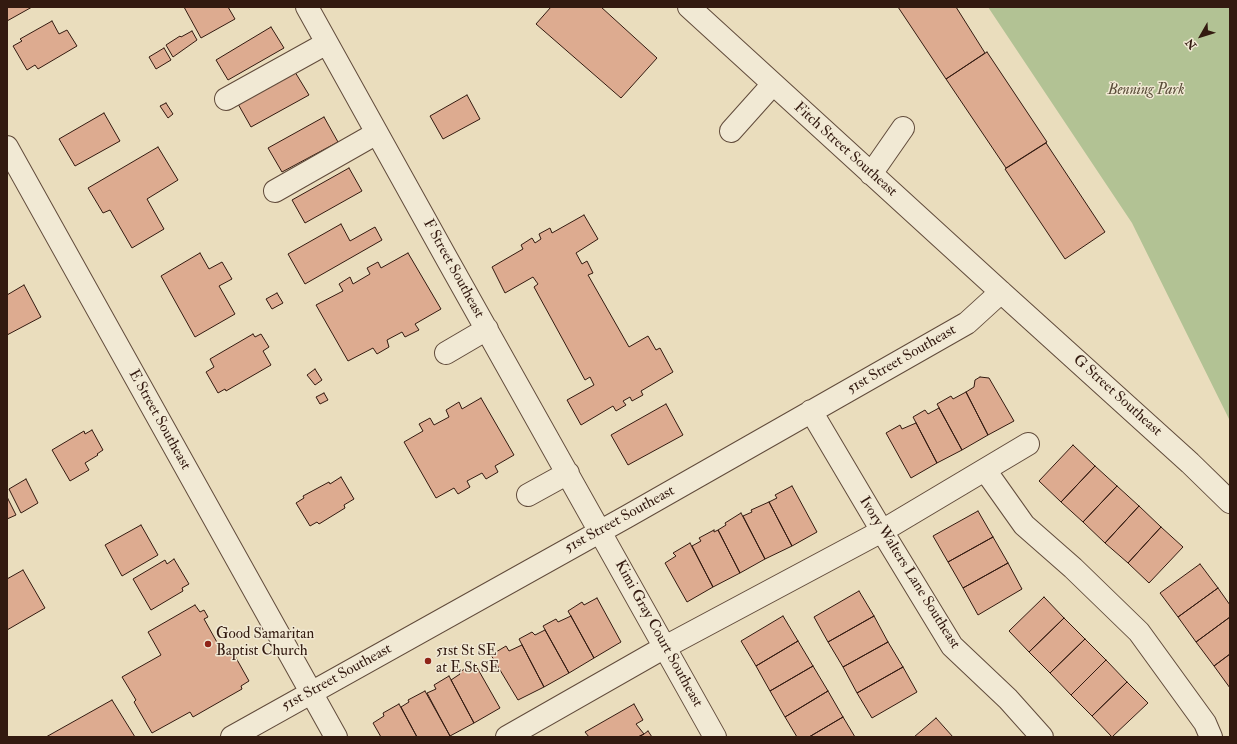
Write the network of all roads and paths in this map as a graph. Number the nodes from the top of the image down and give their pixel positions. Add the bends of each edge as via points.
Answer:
1 (689, 7) edge
2 (309, 8) edge
3 (327, 43) junction
4 (773, 84) junction
5 (226, 99) dead end
6 (903, 128) dead end
7 (731, 131) dead end
8 (377, 133) junction
9 (7, 147) edge
10 (871, 174) junction
11 (275, 191) dead end
12 (1001, 292) junction
13 (487, 330) junction
14 (446, 353) dead end
15 (811, 412) junction
16 (1028, 444) dead end
17 (984, 470) junction
18 (568, 473) junction
19 (528, 495) dead end
20 (1230, 502) edge
21 (601, 531) junction
22 (882, 532) junction
23 (665, 647) junction
24 (311, 693) junction
25 (232, 737) edge
26 (336, 737) edge
27 (507, 737) edge
28 (716, 737) edge
29 (1042, 737) edge
30 (1211, 737) edge

1 - 4 street, Fitch Street Southeast
2 - 3 street, F Street Southeast
3 - 5 street
3 - 8 street, F Street Southeast
4 - 7 street
4 - 10 street, Fitch Street Southeast
6 - 10 street
8 - 11 street
8 - 13 street, F Street Southeast
9 - 24 street, E Street Southeast
10 - 12 street, Fitch Street Southeast
12 - 15 street, 51st Street Southeast via 967,323
12 - 20 street, G Street Southeast
13 - 14 street
13 - 18 street, F Street Southeast
15 - 21 street, 51st Street Southeast
15 - 22 street, Ivory Walters Lane Southeast
16 - 17 street
17 - 22 street
17 - 30 street via 1024,525 1139,632 1205,723
18 - 19 street
18 - 21 street, F Street Southeast
21 - 23 street, Kimi Gray Court Southeast
21 - 24 street, 51st Street Southeast
22 - 23 street
22 - 29 street, Ivory Walters Lane Southeast via 952,646 1008,699
23 - 27 street
23 - 28 street, Kimi Gray Court Southeast
24 - 25 street, 51st Street Southeast
24 - 26 street

